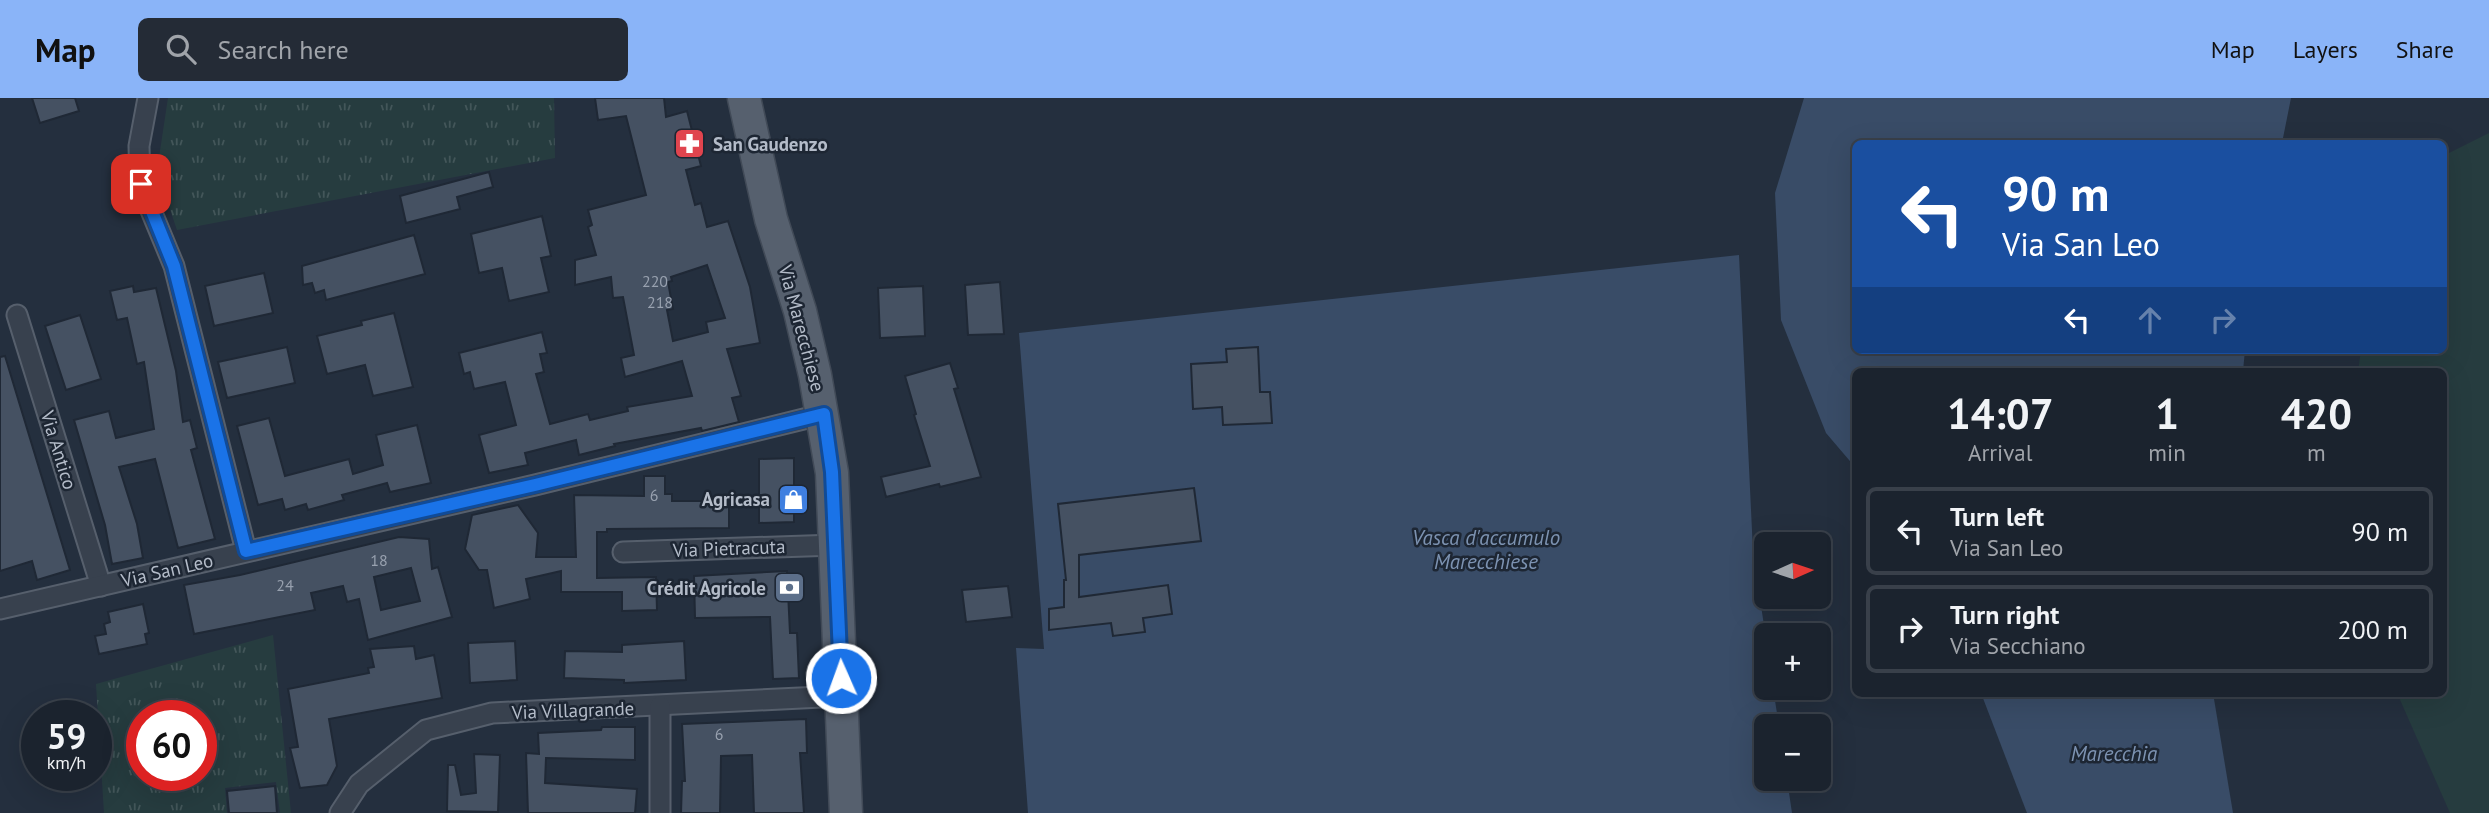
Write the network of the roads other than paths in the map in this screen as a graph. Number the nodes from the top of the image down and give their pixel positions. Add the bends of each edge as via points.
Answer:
1 (148, 98) edge
2 (744, 98) edge
3 (16, 315) dead end
4 (824, 414) junction
5 (835, 545) junction
6 (246, 551) junction
7 (623, 551) dead end
8 (101, 586) junction
9 (0, 609) edge
10 (842, 696) junction
11 (660, 706) junction
12 (340, 813) edge
13 (660, 813) edge
14 (846, 813) edge

1 - 6 street via 139,146 141,184 174,266
2 - 4 main road, Via Marecchiese via 771,219 800,311
3 - 8 street, Via Antico
4 - 5 main road, Via Marecchiese
4 - 6 street, Via San Leo
5 - 7 street, Via Pietracuta
5 - 10 main road, Via Marecchiese
6 - 8 street, Via San Leo
8 - 9 street, Via San Leo
10 - 11 street, Via Villagrande
10 - 14 main road, Via Marecchiese
11 - 12 street, Via Villagrande via 492,713 426,730 359,784
11 - 13 street

